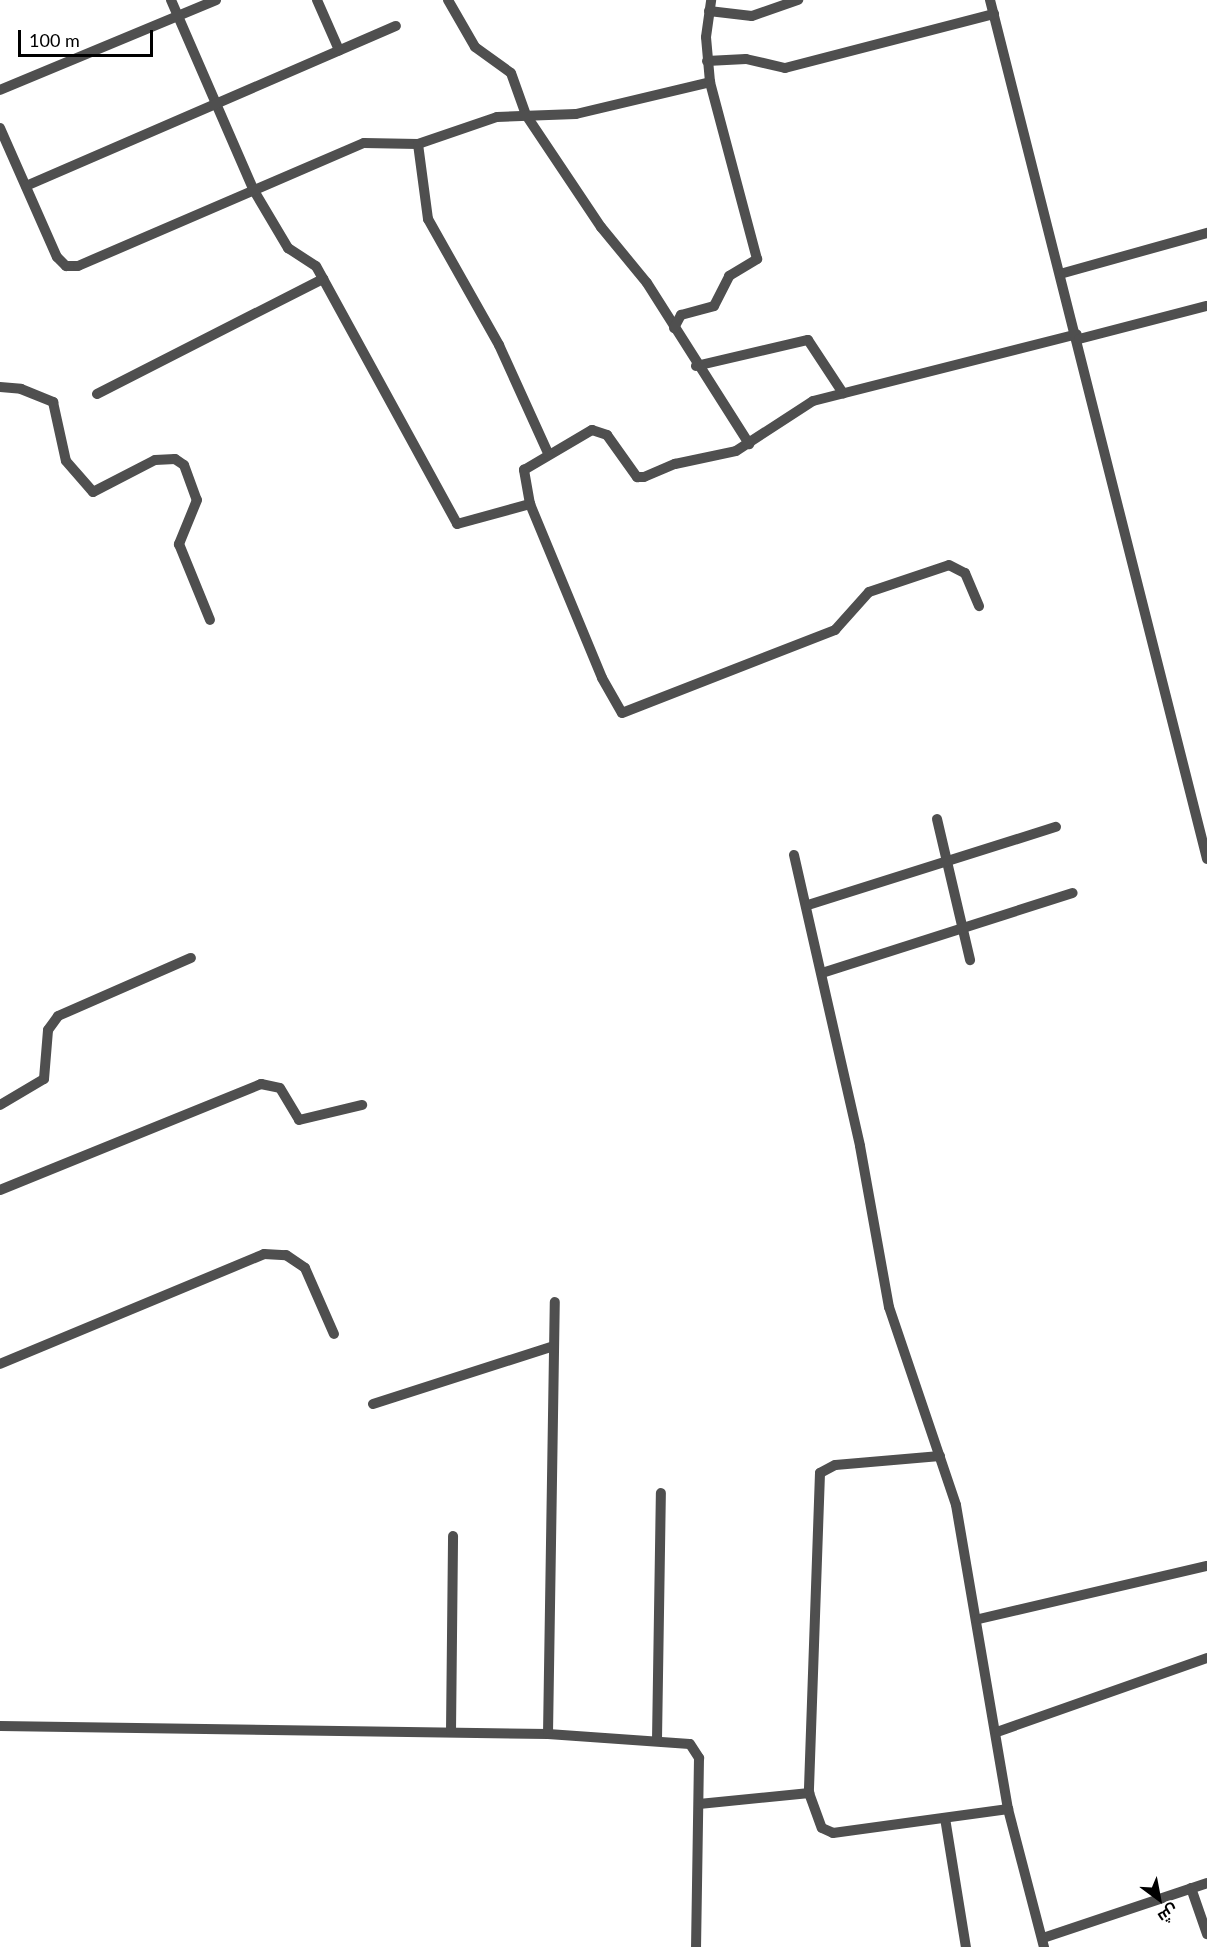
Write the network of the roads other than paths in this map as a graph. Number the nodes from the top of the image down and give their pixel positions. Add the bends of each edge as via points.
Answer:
1 (171, 0) edge
2 (216, 0) edge
3 (317, 0) edge
4 (448, 0) edge
5 (798, 0) edge
6 (990, 0) edge
7 (710, 6) edge
8 (994, 14) junction
9 (178, 16) junction
10 (396, 26) dead end
11 (339, 50) junction
12 (707, 61) junction
13 (710, 82) junction
14 (0, 90) edge
15 (215, 104) junction
16 (526, 115) junction
17 (0, 128) edge
18 (418, 144) junction
19 (26, 186) junction
20 (253, 189) junction
21 (1207, 233) edge
22 (1060, 274) junction
23 (322, 279) junction
24 (1207, 306) edge
25 (674, 328) junction
26 (1078, 336) junction
27 (696, 366) junction
28 (0, 387) edge
29 (843, 393) junction
30 (98, 394) dead end
31 (749, 444) junction
32 (548, 453) junction
33 (530, 504) junction
34 (978, 606) dead end
35 (210, 620) dead end
36 (937, 819) dead end
37 (1056, 827) dead end
38 (794, 855) dead end
39 (1207, 859) edge
40 (946, 861) junction
41 (1073, 893) dead end
42 (808, 905) junction
43 (962, 928) junction
44 (191, 958) dead end
45 (970, 960) dead end
46 (822, 973) junction
47 (0, 1105) edge
48 (362, 1105) dead end
49 (0, 1190) edge
50 (555, 1302) dead end
51 (334, 1334) dead end
52 (554, 1346) junction
53 (0, 1364) edge
54 (373, 1404) dead end
55 (940, 1456) junction
56 (661, 1493) dead end
57 (453, 1536) dead end
58 (1207, 1566) edge
59 (980, 1619) junction
60 (1207, 1658) edge
61 (0, 1726) edge
62 (451, 1732) junction
63 (997, 1732) junction
64 (548, 1734) junction
65 (657, 1740) junction
66 (809, 1793) junction
67 (699, 1804) junction
68 (1008, 1809) junction
69 (945, 1818) junction
70 (1207, 1883) edge
71 (1191, 1888) junction
72 (1207, 1934) edge
73 (1044, 1942) edge
74 (696, 1947) edge
75 (966, 1947) edge

1 - 9 street
2 - 9 street
3 - 11 street
4 - 16 street via 475,48 510,73
5 - 7 street via 752,16
6 - 8 street
7 - 12 street
8 - 12 street via 785,68 746,59
8 - 22 street
9 - 14 street
9 - 15 street
10 - 11 street
11 - 15 street
12 - 13 street
13 - 16 street via 576,114
13 - 25 street via 758,259 729,276 714,306 681,315
15 - 19 street
15 - 20 street
16 - 18 street via 497,117
16 - 25 street
17 - 19 street
18 - 20 street via 364,143
18 - 32 street via 428,219 499,345
19 - 20 street via 57,257 71,266
20 - 23 street via 284,243 312,260
21 - 22 street
22 - 26 street
23 - 30 street
23 - 33 street via 451,522 464,525
24 - 26 street
25 - 27 street
26 - 29 street
26 - 39 street
27 - 29 street via 808,340
27 - 31 street
28 - 35 street via 21,389 53,402 66,461 93,492 155,460 175,459 184,465 197,500 178,544
29 - 31 street via 798,408
31 - 32 street via 726,456 675,464 640,478 601,430
32 - 33 street via 524,470
33 - 34 street via 602,678 622,713 835,630 869,592 949,565 965,573
36 - 40 street
37 - 40 street
38 - 42 street
40 - 42 street
40 - 43 street
41 - 43 street
42 - 46 street
43 - 45 street
43 - 46 street
44 - 47 street via 58,1016 48,1030 44,1079
46 - 55 street via 889,1307 905,1366
48 - 49 street via 299,1120 280,1088 261,1084
50 - 52 street
51 - 53 street via 305,1268 285,1255 264,1254
52 - 54 street
52 - 64 street
55 - 59 street
55 - 66 street via 835,1465 820,1473
56 - 65 street
57 - 62 street
58 - 59 street
59 - 63 street
60 - 63 street
61 - 62 street
62 - 64 street
63 - 68 street
64 - 65 street
65 - 67 street via 683,1742 696,1750
66 - 67 street
66 - 69 street via 826,1832
67 - 74 street
68 - 69 street
68 - 73 street
69 - 75 street
70 - 71 street
71 - 72 street
71 - 73 street

